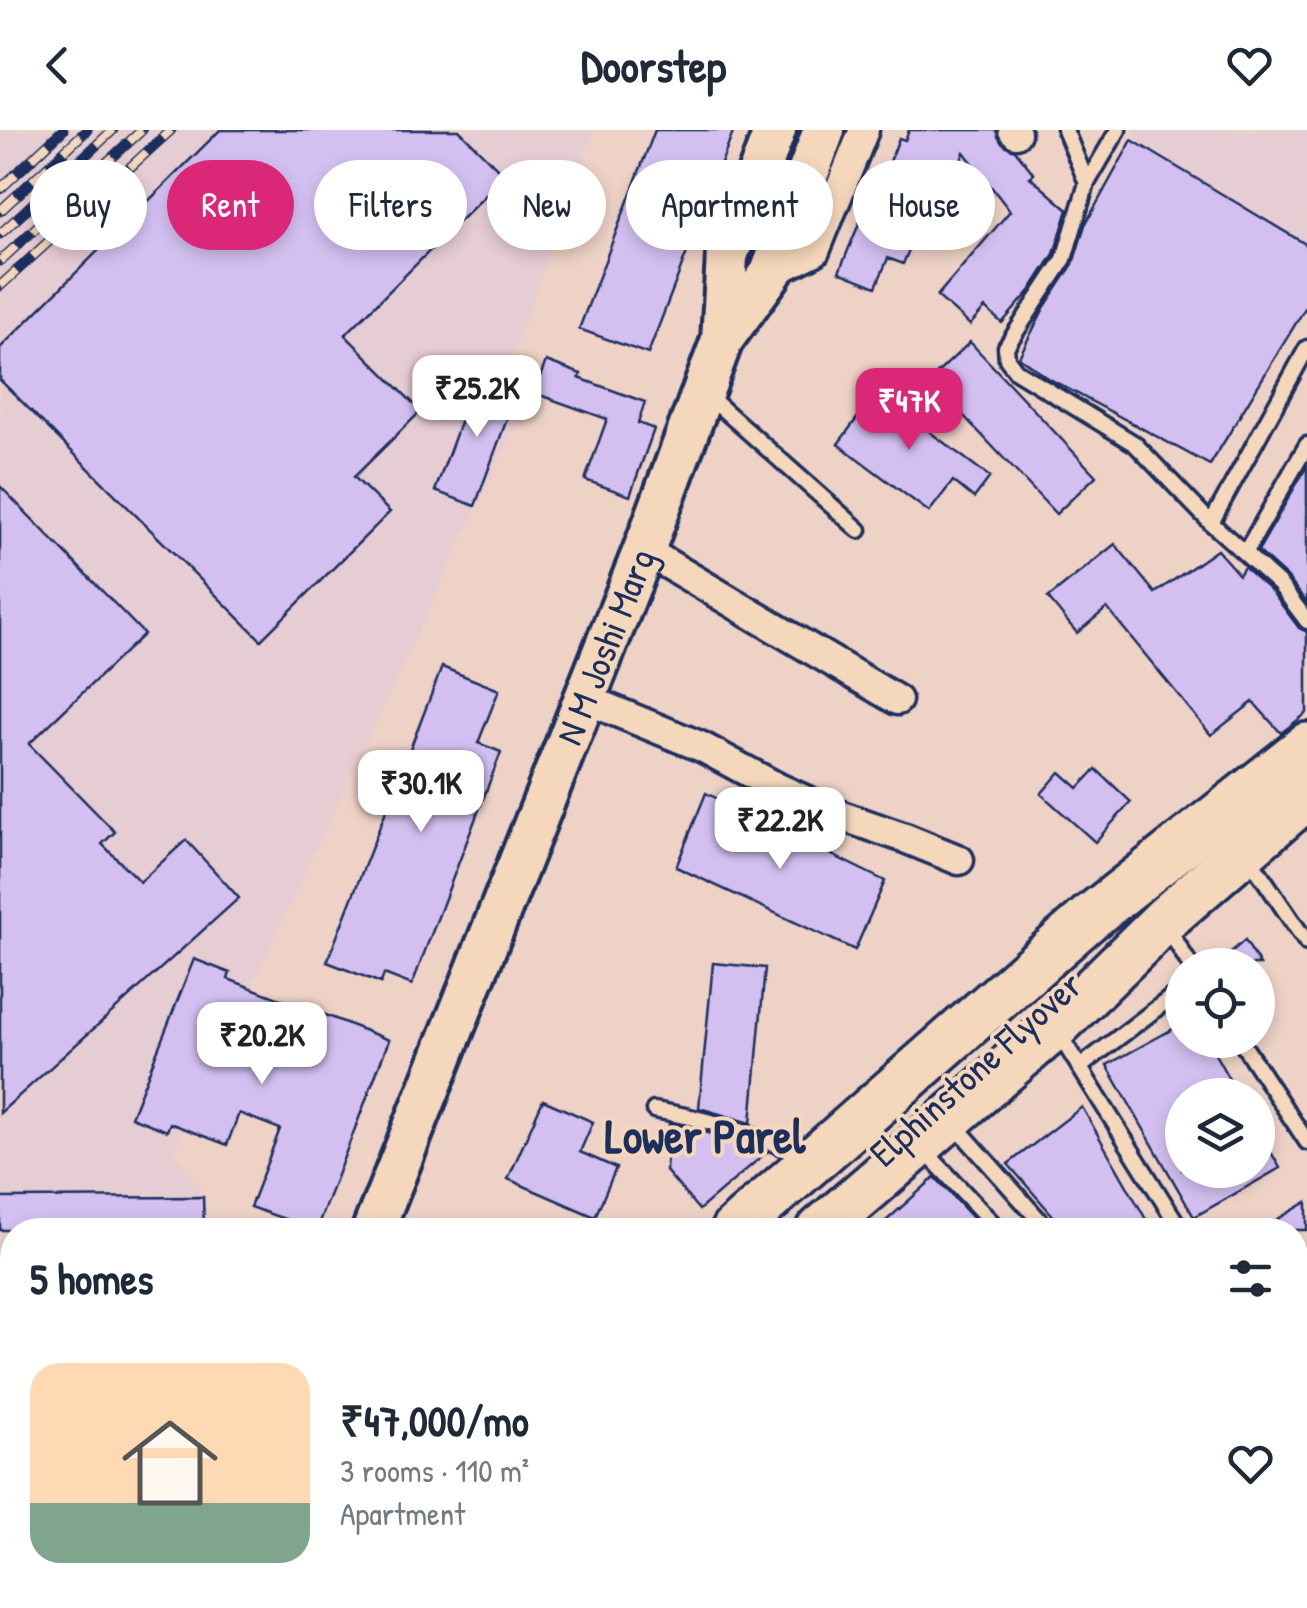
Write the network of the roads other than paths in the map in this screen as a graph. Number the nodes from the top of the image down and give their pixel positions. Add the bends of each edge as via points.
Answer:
1 (775, 130) edge
2 (824, 130) edge
3 (864, 130) edge
4 (1064, 130) edge
5 (1118, 130) edge
6 (1087, 183) junction
7 (727, 256) junction
8 (770, 273) junction
9 (722, 340) junction
10 (1307, 348) edge
11 (704, 390) junction
12 (1307, 445) edge
13 (1210, 522) junction
14 (859, 530) dead end
15 (644, 550) junction
16 (1245, 553) junction
17 (1307, 620) edge
18 (584, 698) junction
19 (897, 700) dead end
20 (1307, 746) edge
21 (1307, 796) edge
22 (1245, 852) junction
23 (959, 860) dead end
24 (1164, 920) junction
25 (1307, 943) edge
26 (1095, 948) junction
27 (1180, 948) edge
28 (1165, 1002) edge
29 (1054, 1026) junction
30 (1252, 1058) edge
31 (1080, 1066) junction
32 (654, 1110) dead end
33 (934, 1131) junction
34 (1307, 1142) edge
35 (811, 1162) junction
36 (377, 1218) edge
37 (748, 1218) edge
38 (778, 1218) edge
39 (828, 1218) edge
40 (830, 1218) edge
41 (990, 1218) edge
42 (1034, 1218) edge
43 (1175, 1218) edge

1 - 7 main road
2 - 8 main road
3 - 8 street via 815,251
4 - 6 lane
5 - 6 lane
6 - 13 lane via 1064,260 1006,347 1007,359 1016,371 1135,444
7 - 8 main road
7 - 9 main road
8 - 9 main road
9 - 11 main road, N M Joshi Marg
10 - 13 lane
11 - 14 lane
11 - 15 main road, N M Joshi Marg
12 - 16 lane
13 - 16 lane
15 - 18 main road, N M Joshi Marg
15 - 19 street
16 - 17 lane
18 - 23 street via 702,746 833,813
18 - 36 main road, N M Joshi Marg
20 - 26 main road
21 - 22 main road
22 - 24 main road
22 - 25 lane
24 - 26 main road
24 - 27 lane
26 - 29 main road
26 - 35 main road
26 - 38 main road, Elphinstone Flyover
26 - 39 main road, Elphinstone Flyover via 1009,1045
28 - 31 lane
29 - 31 lane
29 - 33 main road
30 - 34 lane
31 - 43 lane
32 - 35 lane via 745,1132
33 - 40 main road
33 - 41 lane
33 - 42 lane
35 - 37 main road

